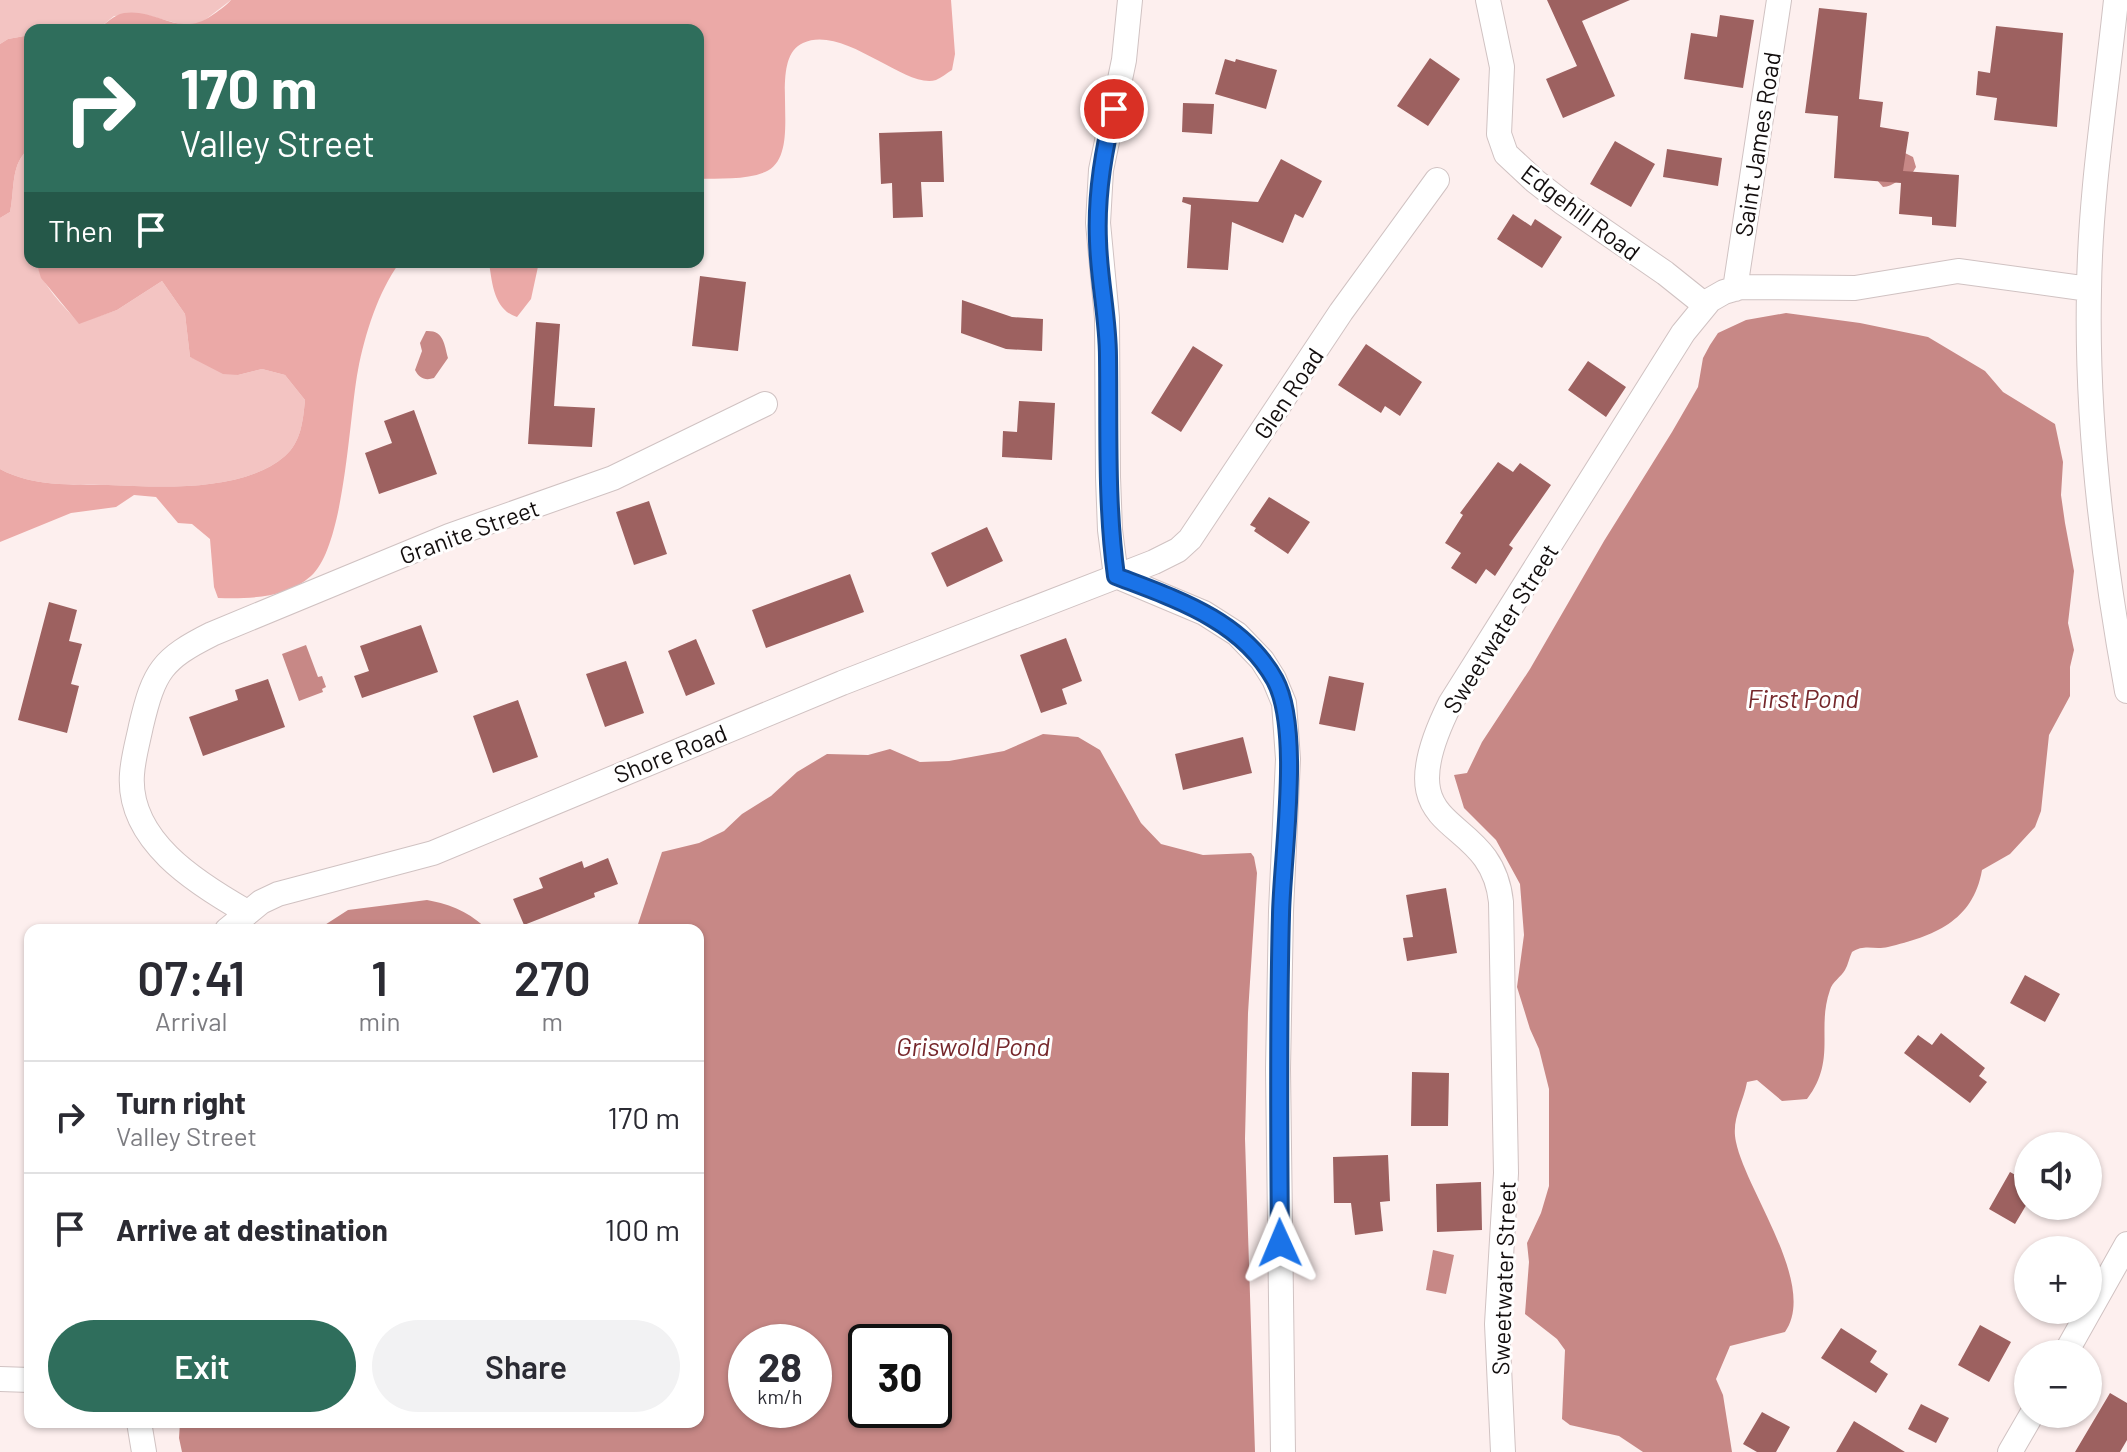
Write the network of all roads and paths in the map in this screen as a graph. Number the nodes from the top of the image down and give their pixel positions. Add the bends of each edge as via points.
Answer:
1 (1130, 0) edge
2 (1488, 0) edge
3 (1779, 0) edge
4 (2116, 0) edge
5 (1437, 180) dead end
6 (1735, 289) junction
7 (2089, 289) junction
8 (1705, 305) junction
9 (765, 404) dead end
10 (1116, 576) junction
11 (2127, 691) edge
12 (247, 912) junction
13 (234, 924) edge
14 (2127, 1244) edge
15 (2073, 1340) edge
16 (0, 1379) edge
17 (24, 1380) edge
18 (140, 1428) edge
19 (2024, 1428) edge
20 (144, 1452) edge
21 (1283, 1452) edge
22 (1503, 1452) edge
23 (2010, 1452) edge

1 - 10 street via 1124,60 1101,170 1098,223 1107,318 1108,477
2 - 8 street, Edgehill Road via 1502,67 1499,134 1506,154 1562,202
3 - 6 street, Saint James Road
4 - 7 street
5 - 10 street, Glen Road via 1187,542
6 - 7 street, Sweetwater Street via 1855,288 1958,271
6 - 8 street, Sweetwater Street
7 - 11 street via 2103,534
8 - 22 street, Sweetwater Street via 1462,682 1438,728 1427,766 1432,803 1479,851 1500,887 1507,1109 1497,1324
9 - 12 street, Granite Street via 613,478 449,536 212,634 172,657 152,685 137,744 132,773 138,815 173,860
10 - 12 street, Shore Road via 433,853 278,894
10 - 21 street via 1221,622 1262,660 1284,703 1287,772 1278,1069
12 - 13 street, Shore Road
14 - 15 street
16 - 17 street
18 - 20 street
19 - 23 street

